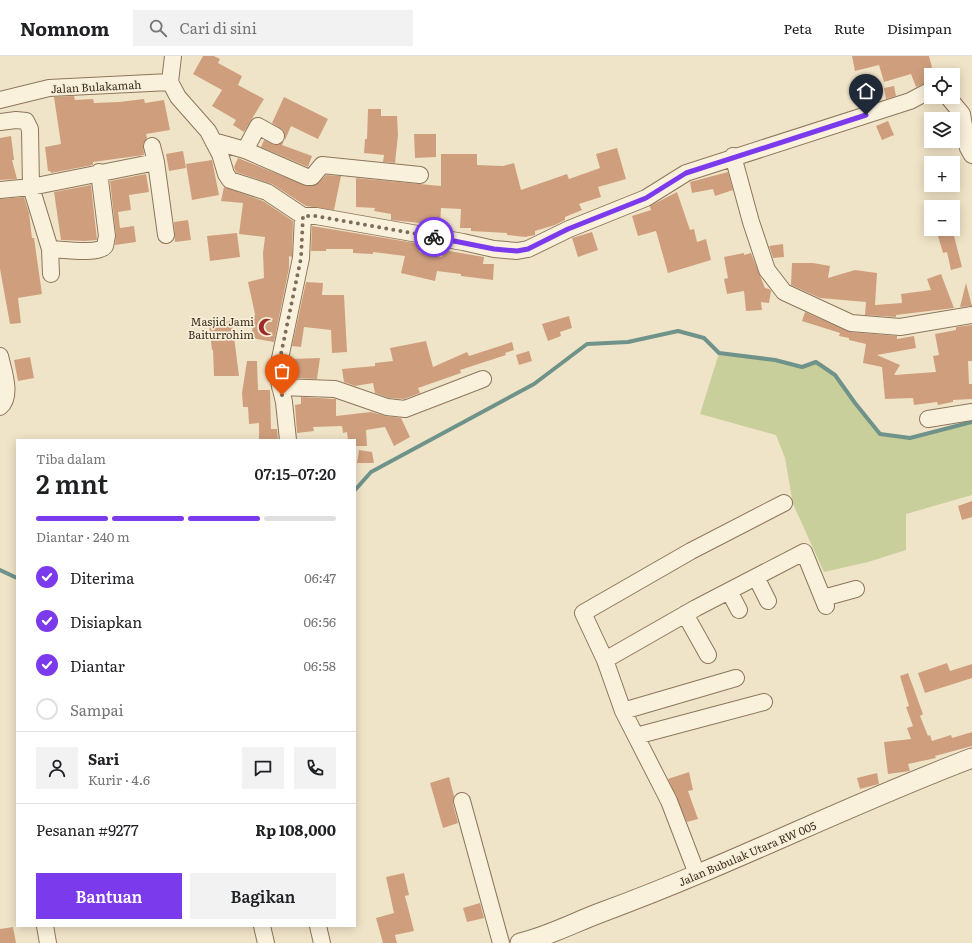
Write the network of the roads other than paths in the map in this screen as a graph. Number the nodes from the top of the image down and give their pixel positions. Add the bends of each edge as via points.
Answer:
1 (173, 56) edge
2 (170, 82) junction
3 (924, 94) edge
4 (0, 100) edge
5 (954, 104) edge
6 (0, 122) edge
7 (276, 136) dead end
8 (213, 141) junction
9 (152, 146) dead end
10 (245, 150) junction
11 (972, 155) edge
12 (733, 156) junction
13 (156, 162) junction
14 (99, 172) junction
15 (420, 175) dead end
16 (31, 187) junction
17 (0, 190) edge
18 (303, 216) junction
19 (166, 235) dead end
20 (50, 248) junction
21 (51, 274) dead end
22 (972, 315) edge
23 (0, 356) edge
24 (483, 379) dead end
25 (280, 387) junction
26 (0, 407) edge
27 (972, 412) edge
28 (928, 419) dead end
29 (288, 439) edge
30 (784, 503) dead end
31 (756, 577) junction
32 (856, 588) dead end
33 (728, 591) junction
34 (768, 601) dead end
35 (738, 610) dead end
36 (685, 614) junction
37 (708, 655) dead end
38 (605, 660) junction
39 (736, 678) dead end
40 (764, 702) dead end
41 (623, 711) junction
42 (636, 736) junction
43 (972, 758) edge
44 (462, 801) dead end
45 (697, 874) junction
46 (45, 927) edge
47 (262, 927) edge
48 (318, 927) edge
49 (48, 943) edge
50 (266, 943) edge
51 (322, 943) edge
52 (501, 943) edge
53 (520, 943) edge

1 - 2 street
2 - 4 street, Jalan Bulakamah via 49,88
2 - 8 street via 178,97 208,131
3 - 12 street via 910,101
5 - 11 street via 962,114 968,148
6 - 16 street via 26,121 30,129
7 - 10 street via 258,126
8 - 10 street
8 - 18 street via 230,180 266,192
9 - 13 street
10 - 15 street via 307,177 312,177 322,165
12 - 18 street via 686,173 646,198 568,229 528,249 517,251 316,216
12 - 22 street via 750,222 766,270 784,292 851,322 900,326
13 - 14 street
13 - 19 street
14 - 16 street
14 - 20 street via 107,236 105,246 92,251
16 - 17 street
16 - 20 street
18 - 25 street via 301,258 277,373
20 - 21 street
23 - 26 street via 7,392
24 - 25 street via 405,409 387,407 339,390
25 - 29 street
27 - 28 street
30 - 38 street via 691,551 583,613
31 - 32 street via 804,552 825,602
31 - 33 street
31 - 34 street
33 - 35 street
33 - 36 street
36 - 37 street
36 - 38 street
38 - 41 street
39 - 41 street
40 - 42 street
41 - 42 street
42 - 45 street via 668,801
43 - 45 street, Jalan Bubulak Utara RW 005
44 - 52 street
45 - 53 street, Jalan Bubulak Utara RW 005
46 - 49 street
47 - 50 street
48 - 51 street

